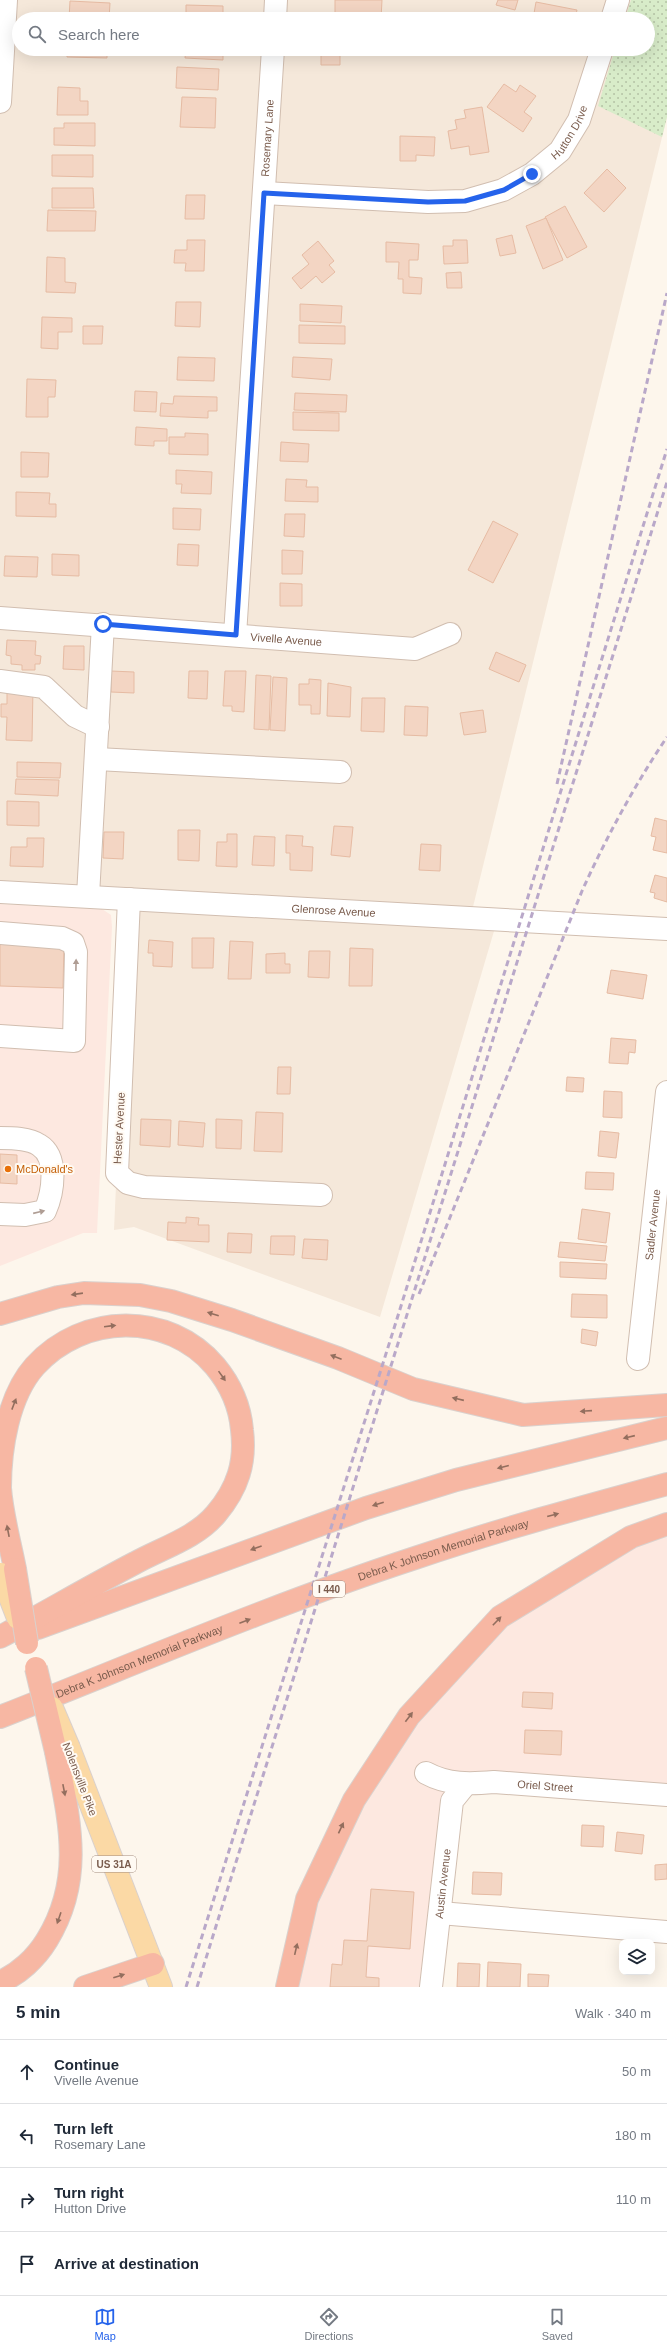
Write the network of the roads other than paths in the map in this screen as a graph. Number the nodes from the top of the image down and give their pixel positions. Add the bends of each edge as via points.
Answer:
1 (6, 0) edge
2 (276, 0) edge
3 (618, 0) edge
4 (275, 12) edge
5 (614, 12) edge
6 (273, 56) edge
7 (600, 56) edge
8 (0, 102) edge
9 (264, 193) junction
10 (0, 618) edge
11 (103, 624) junction
12 (450, 634) dead end
13 (236, 635) junction
14 (0, 680) edge
15 (98, 727) junction
16 (97, 759) junction
17 (340, 772) dead end
18 (0, 892) edge
19 (88, 896) junction
20 (129, 899) junction
21 (667, 929) edge
22 (0, 933) edge
23 (0, 1036) edge
24 (667, 1092) edge
25 (0, 1138) edge
26 (321, 1195) dead end
27 (0, 1214) edge
28 (0, 1314) edge
29 (638, 1359) dead end
30 (667, 1404) edge
31 (667, 1428) edge
32 (667, 1484) edge
33 (667, 1524) edge
34 (6, 1571) edge
35 (0, 1638) edge
36 (0, 1642) edge
37 (27, 1643) joint
38 (36, 1668) joint
39 (0, 1718) edge
40 (62, 1750) junction
41 (426, 1773) dead end
42 (465, 1785) junction
43 (667, 1795) edge
44 (440, 1913) junction
45 (667, 1932) edge
46 (157, 1977) edge
47 (0, 1982) edge
48 (85, 1987) edge
49 (287, 1987) edge
50 (431, 1987) edge

1 - 8 street
2 - 4 street
3 - 5 street
6 - 9 street, Rosemary Lane
7 - 9 street, Hutton Drive via 579,120 560,151 532,174 504,190 465,201 428,202
9 - 13 street, Rosemary Lane
10 - 11 street, Vivelle Avenue
11 - 13 street, Vivelle Avenue
11 - 15 street
12 - 13 street, Vivelle Avenue via 415,649
14 - 15 street via 44,687 75,716
15 - 16 street
16 - 17 street
16 - 19 street
18 - 19 street, Glenrose Avenue
19 - 20 street, Glenrose Avenue
20 - 21 street, Glenrose Avenue
20 - 26 street, Hester Avenue via 117,1173 128,1183 144,1187
23 -> 22 street via 74,1040 76,952 73,943 62,938
24 - 29 street, Sadler Avenue
27 -> 25 street via 25,1215 45,1211 52,1197 52,1161 40,1145 19,1139
30 -> 28 highway via 523,1415 413,1389 338,1358 232,1320 171,1301 140,1295 84,1293 58,1297
31 -> 36 highway via 456,1480 366,1508
39 -> 32 highway, Debra K Johnson Memorial Parkway / I 440 via 226,1628 413,1558 528,1522
49 -> 33 highway via 308,1899 354,1800 409,1716 500,1617 631,1537
34 -> 35 highway via 0,1488 1,1459 8,1418 20,1387 34,1366 53,1349 106,1325 133,1324 162,1330 186,1341 205,1355 223,1376 235,1398 241,1420 244,1446 242,1470 232,1493 215,1516 191,1534 135,1562
34 - 37 highway, bridge
37 - 38 main road
38 - 40 highway, bridge
40 - 46 main road, Nolensville Pike / US 31A
40 -> 47 highway via 70,1824 70,1878 66,1896 58,1922 42,1948 26,1966
41 - 42 street, Oriel Street
42 - 43 street, Oriel Street via 494,1782
42 - 44 street, Austin Avenue via 452,1800
44 - 45 street
44 - 50 street, Austin Avenue
48 -> 46 highway

